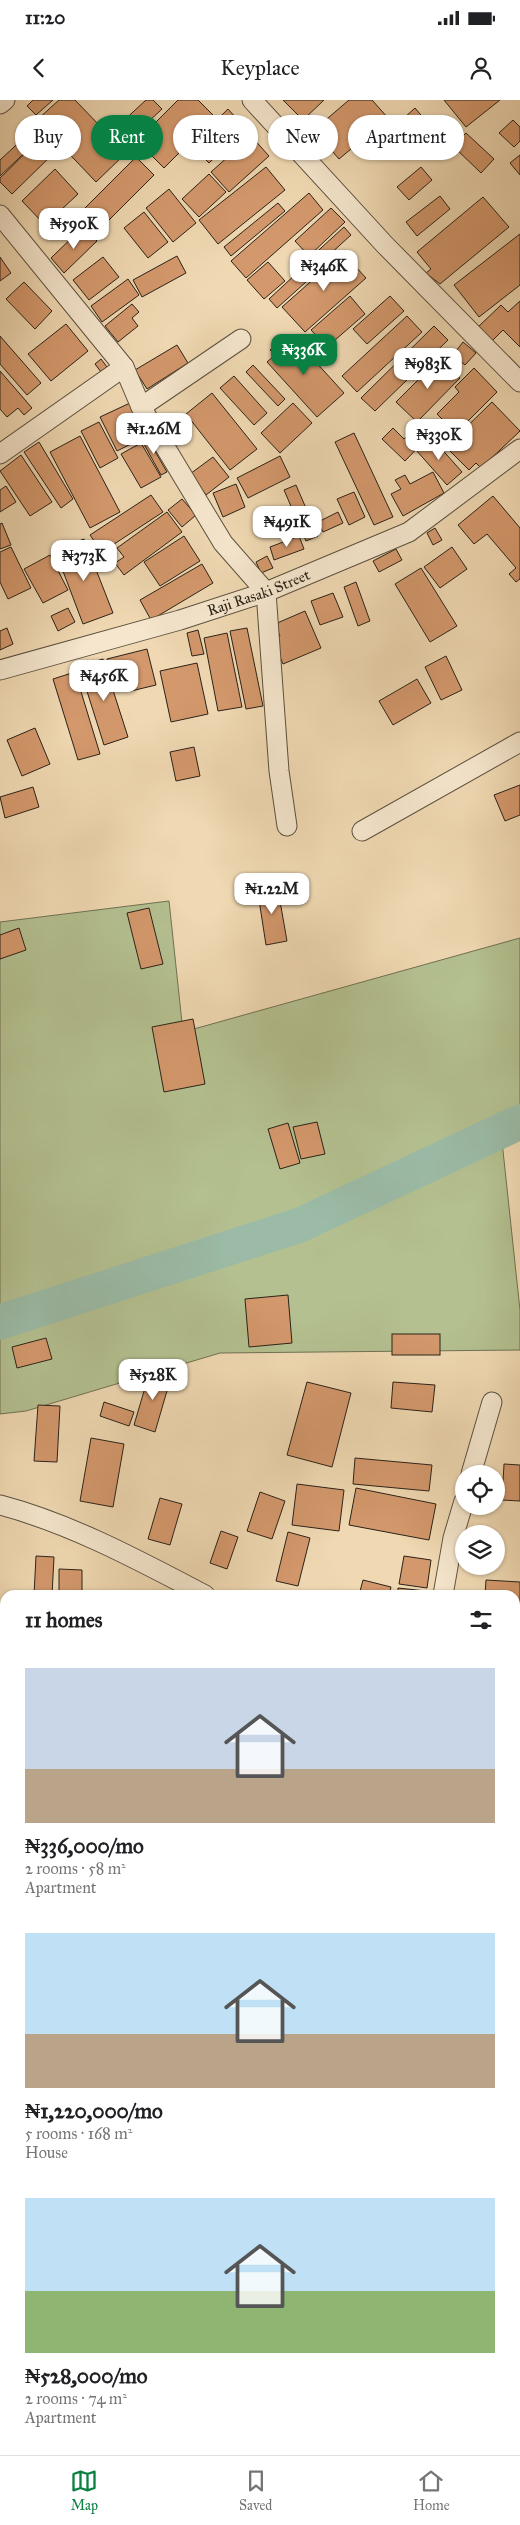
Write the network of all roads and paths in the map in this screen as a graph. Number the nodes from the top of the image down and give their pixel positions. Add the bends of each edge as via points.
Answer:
1 (5, 100) edge
2 (252, 100) edge
3 (0, 104) edge
4 (0, 215) edge
5 (241, 339) dead end
6 (124, 367) junction
7 (520, 382) edge
8 (141, 407) junction
9 (520, 449) edge
10 (0, 454) edge
11 (266, 592) junction
12 (0, 670) edge
13 (520, 742) edge
14 (287, 826) dead end
15 (362, 831) dead end
16 (492, 1402) dead end
17 (474, 1465) edge
18 (0, 1505) edge
19 (460, 1515) edge
20 (195, 1590) edge
21 (444, 1590) edge

1 - 3 street
2 - 7 street via 385,245
4 - 6 street
5 - 8 street
6 - 8 street
6 - 10 street
8 - 11 street via 223,543
9 - 11 street, Raji Rasaki Street via 408,532
11 - 12 street, Raji Rasaki Street via 180,620
11 - 14 street via 279,771
13 - 15 street
16 - 17 street
18 - 20 street via 35,1514
19 - 21 street

